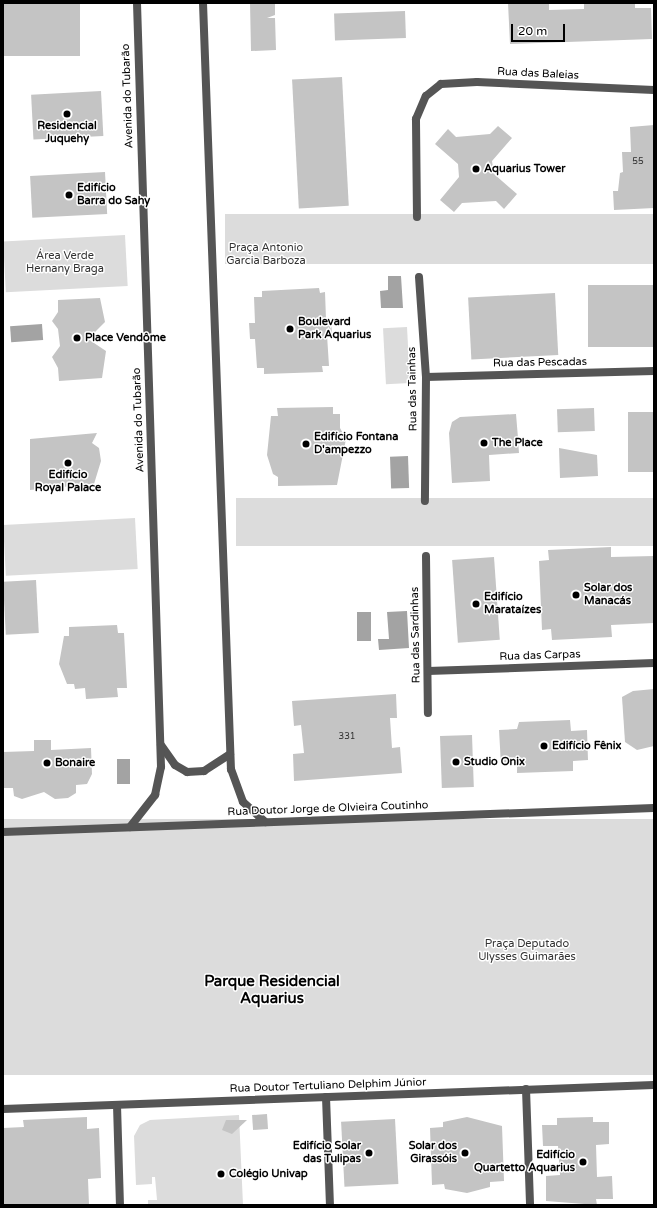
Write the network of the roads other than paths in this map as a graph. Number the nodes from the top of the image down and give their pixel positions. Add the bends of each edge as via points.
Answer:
1 (137, 3) edge
2 (203, 3) edge
3 (654, 90) edge
4 (416, 217) dead end
5 (419, 277) dead end
6 (654, 372) edge
7 (426, 377) junction
8 (425, 501) dead end
9 (426, 556) dead end
10 (654, 663) edge
11 (428, 671) junction
12 (428, 713) dead end
13 (161, 744) junction
14 (230, 754) junction
15 (654, 808) edge
16 (265, 822) junction
17 (130, 827) junction
18 (3, 832) edge
19 (654, 1085) edge
20 (526, 1088) junction
21 (326, 1097) junction
22 (117, 1104) junction
23 (3, 1109) edge
24 (120, 1205) edge
25 (330, 1205) edge
26 (530, 1205) edge

1 - 13 street, Avenida do Tubarão
2 - 14 street
3 - 4 street, Rua das Baleias via 477,82 441,84 426,96 416,119
5 - 7 street, Rua das Tainhas
6 - 7 street, Rua das Pescadas
7 - 8 street, Rua das Tainhas
9 - 11 street, Rua das Sardinhas
10 - 11 street, Rua das Carpas
11 - 12 street, Rua das Sardinhas
13 - 14 street via 175,765 187,772 204,771
13 - 17 street, Avenida do Tubarão via 161,767 155,795
14 - 16 street via 231,769 243,802
15 - 16 street, Rua Doutor Jorge de Olvieira Coutinho
16 - 17 street, Rua Doutor Jorge de Olvieira Coutinho
17 - 18 street, Rua Doutor Jorge de Olvieira Coutinho
19 - 20 street, Rua Doutor Tertuliano Delphim Júnior
20 - 21 street, Rua Doutor Tertuliano Delphim Júnior
20 - 26 street
21 - 22 street, Rua Doutor Tertuliano Delphim Júnior
21 - 25 street
22 - 23 street, Rua Doutor Tertuliano Delphim Júnior
22 - 24 street

